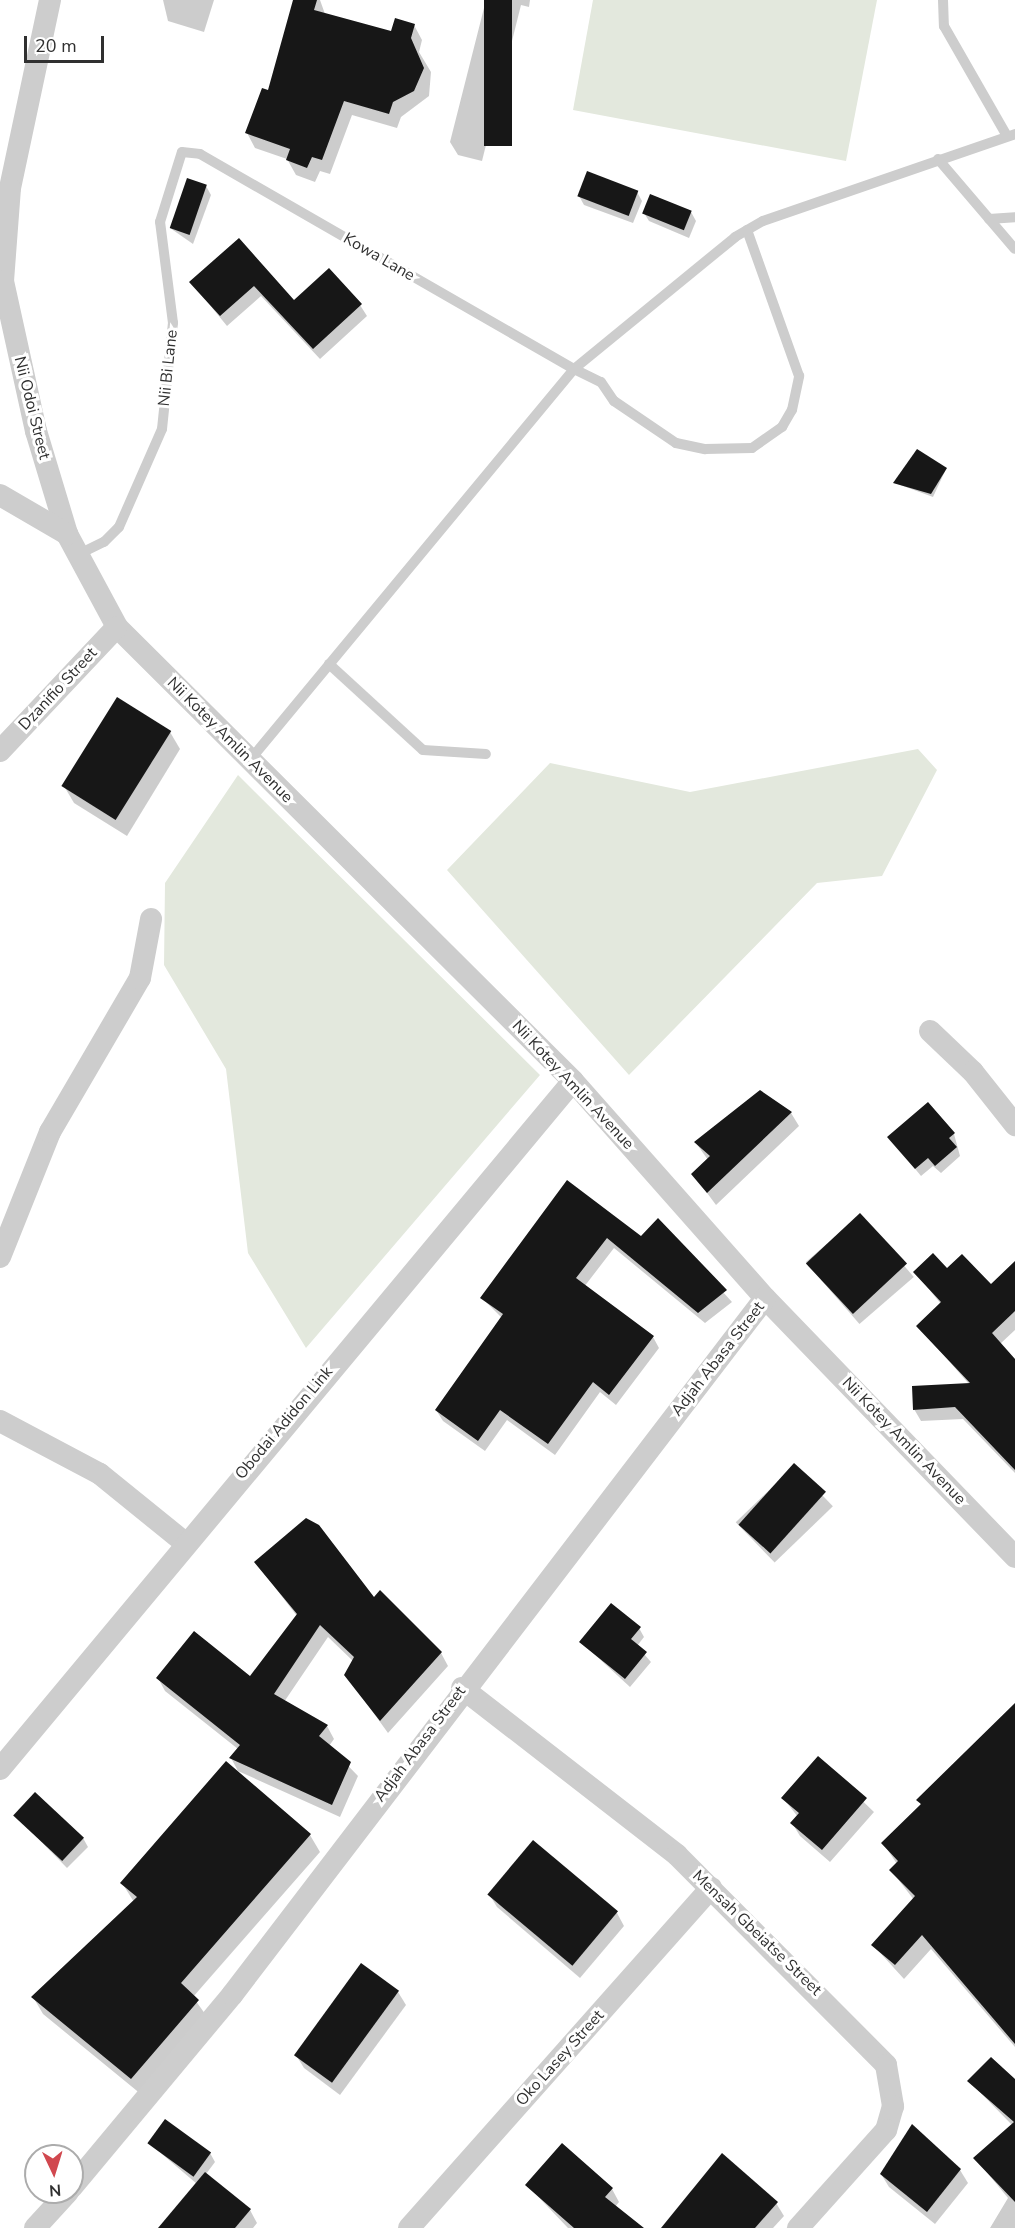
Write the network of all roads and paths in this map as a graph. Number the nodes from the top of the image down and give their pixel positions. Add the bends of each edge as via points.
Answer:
1 (50, 0) edge
2 (943, 0) edge
3 (1011, 135) edge
4 (182, 152) joint
5 (938, 159) junction
6 (1015, 216) edge
7 (989, 219) junction
8 (747, 230) junction
9 (1015, 249) edge
10 (574, 369) junction
11 (0, 495) edge
12 (67, 534) junction
13 (76, 556) junction
14 (117, 627) junction
15 (329, 664) junction
16 (0, 751) edge
17 (486, 754) dead end
18 (250, 760) junction
19 (151, 919) dead end
20 (930, 1031) dead end
21 (573, 1081) junction
22 (1015, 1125) edge
23 (0, 1257) edge
24 (765, 1298) junction
25 (0, 1421) edge
26 (183, 1542) junction
27 (1015, 1557) edge
28 (462, 1688) junction
29 (4, 1755) edge
30 (711, 1888) junction
31 (84, 2173) edge
32 (57, 2204) edge
33 (35, 2228) edge
34 (409, 2228) edge
35 (798, 2228) edge

1 - 12 street, Nii Odoi Street via 10,188 3,281 36,431
2 - 3 lane via 944,26
3 - 5 lane
4 - 10 lane, Kowa Lane via 200,154
4 - 13 lane, Nii Bi Lane via 160,222 173,323 162,429 119,527 104,542
5 - 7 lane
5 - 8 lane via 794,206
6 - 7 lane
7 - 9 lane
8 - 10 lane
8 - 10 lane, Kowa Lane via 799,376 792,410 768,440 729,450 676,443 614,401 601,382
10 - 15 lane
11 - 12 street
12 - 13 street, Nii Odoi Street
13 - 14 street, Nii Odoi Street
14 - 16 street, Dzanifio Street
14 - 18 street, Nii Kotey Amlin Avenue
15 - 17 lane via 423,750
15 - 18 lane
18 - 21 street, Nii Kotey Amlin Avenue
19 - 23 street via 140,978 50,1131
20 - 22 street via 973,1072
21 - 24 street, Nii Kotey Amlin Avenue
21 - 26 street, Obodai Adidon Link
24 - 27 street, Nii Kotey Amlin Avenue
24 - 28 street, Adjah Abasa Street
25 - 26 street via 99,1474
26 - 29 street, Obodai Adidon Link
28 - 30 street, Mensah Gbeiatse Street via 677,1855
28 - 31 street, Adjah Abasa Street via 232,1995
30 - 34 street, Oko Lasey Street
30 - 35 street, Mensah Gbeiatse Street via 886,2065 893,2106 886,2130
32 - 33 street

